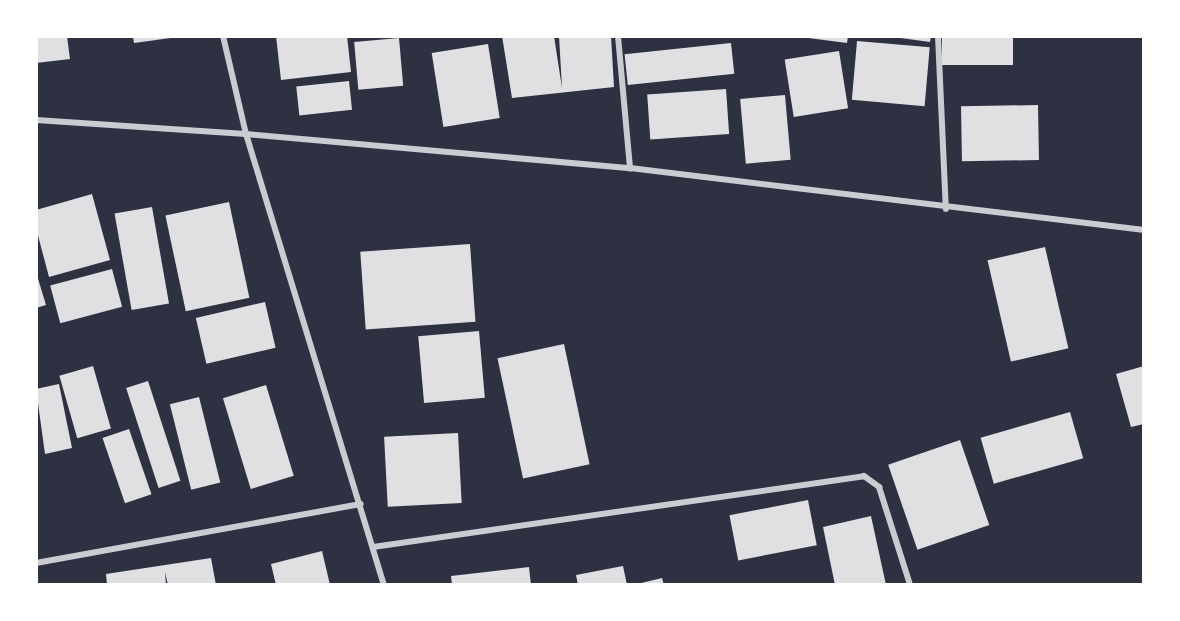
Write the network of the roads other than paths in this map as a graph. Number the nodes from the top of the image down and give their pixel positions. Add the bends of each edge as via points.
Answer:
1 (223, 36) edge
2 (618, 36) edge
3 (938, 36) edge
4 (36, 120) edge
5 (246, 134) junction
6 (630, 168) junction
7 (946, 209) junction
8 (1144, 230) edge
9 (361, 504) junction
10 (373, 547) junction
11 (36, 563) edge
12 (384, 585) edge
13 (910, 585) edge

1 - 5 street
2 - 6 street
3 - 7 street
4 - 5 street
5 - 6 street
5 - 9 street
6 - 7 street
7 - 8 street
9 - 10 street
9 - 11 street
10 - 12 street
10 - 13 street via 864,477 879,487

